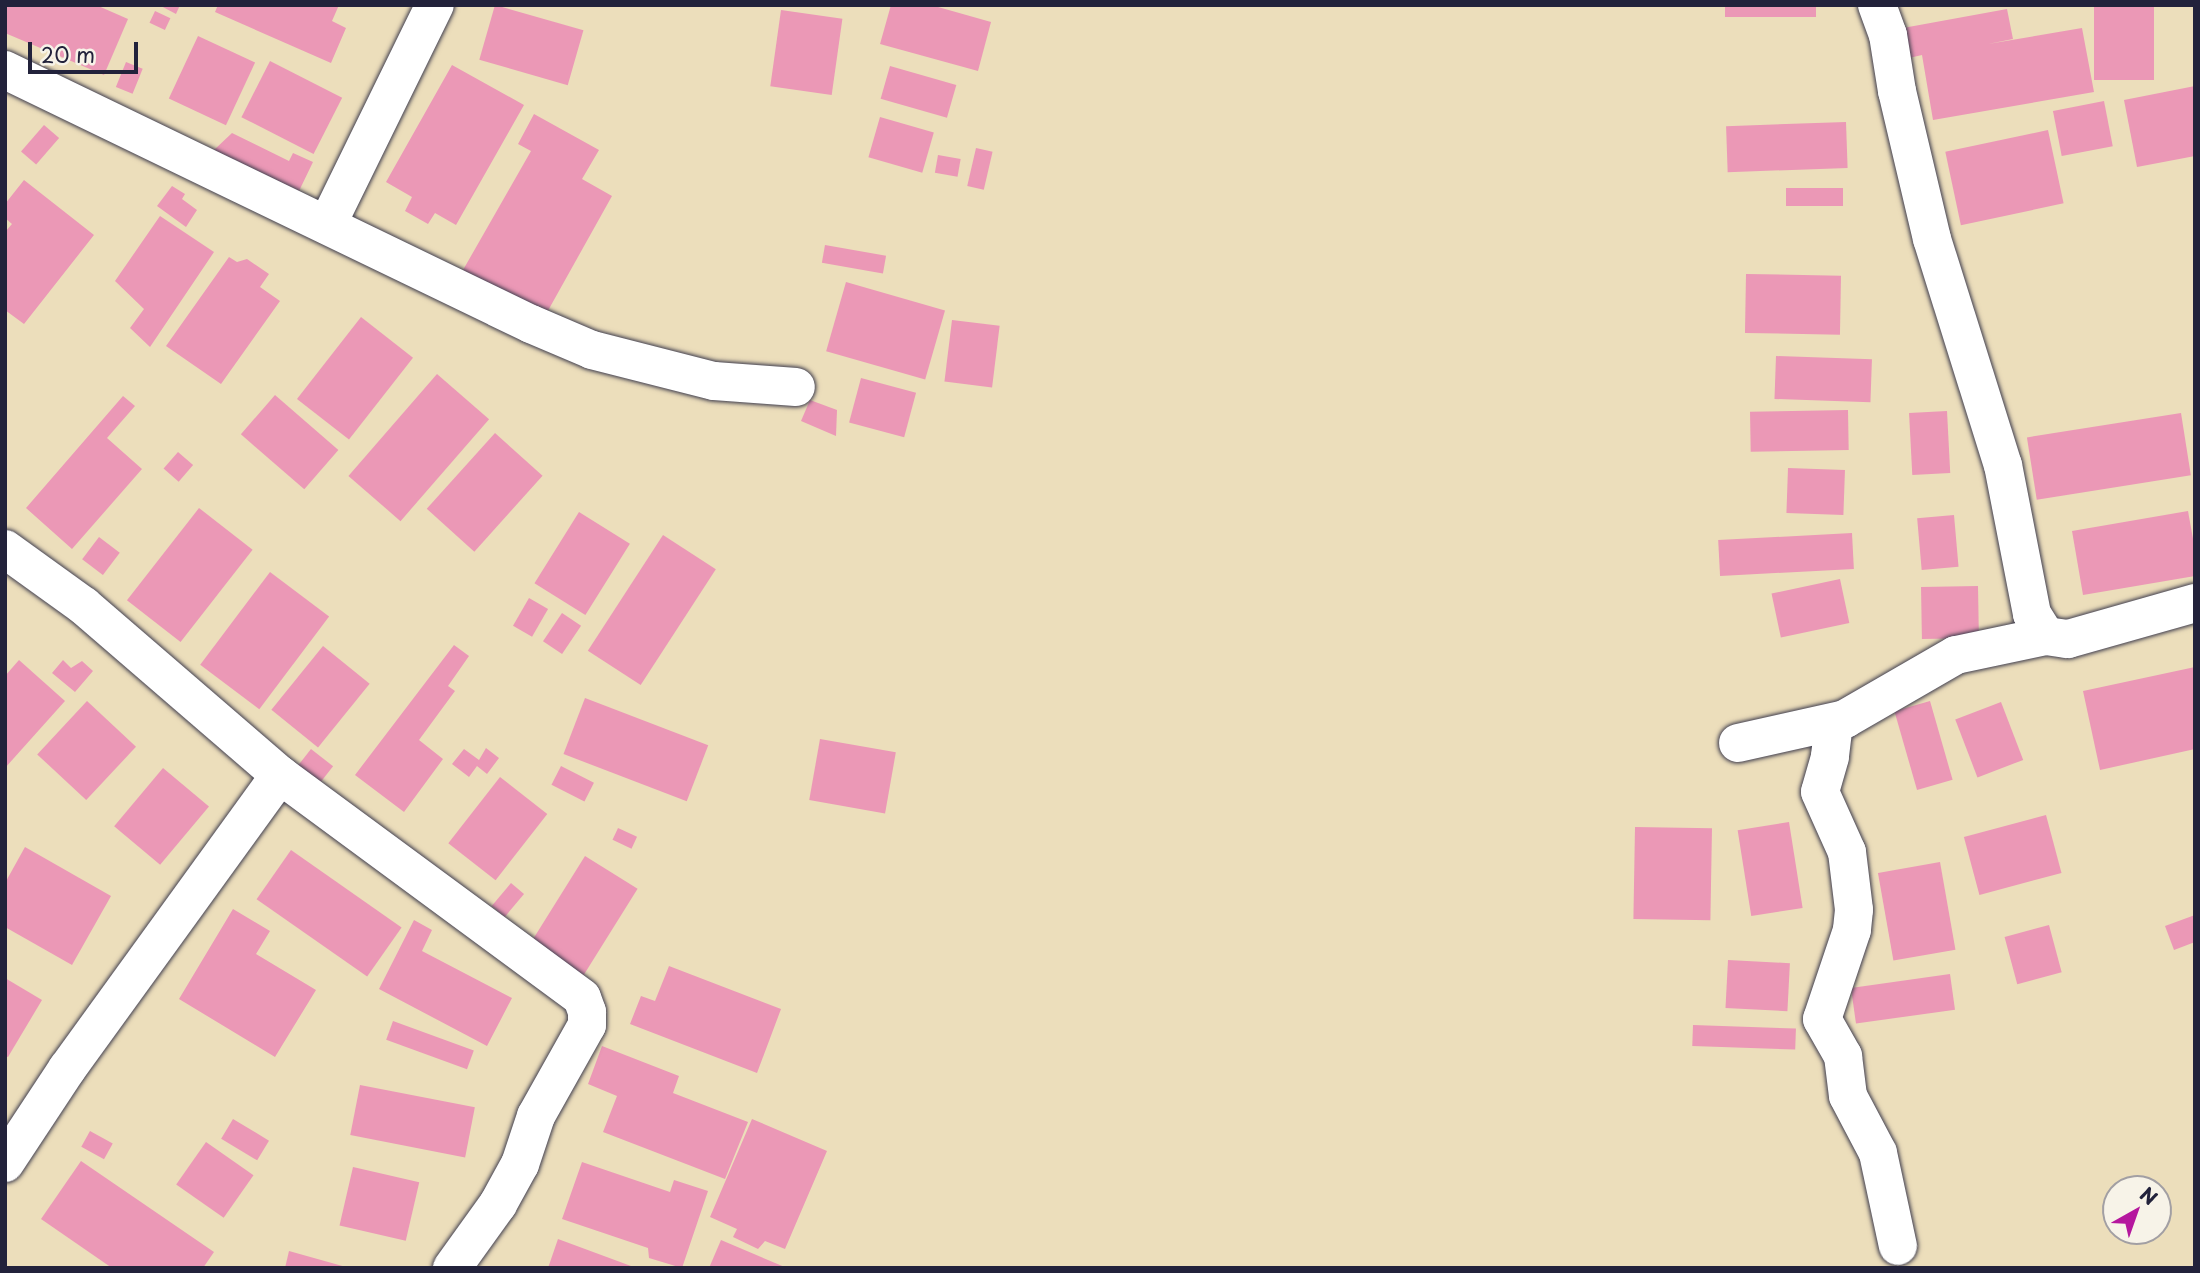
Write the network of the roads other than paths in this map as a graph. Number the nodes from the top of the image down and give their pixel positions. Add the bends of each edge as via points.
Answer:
1 (435, 5) edge
2 (1877, 5) edge
3 (5, 70) edge
4 (327, 225) junction
5 (796, 387) dead end
6 (5, 549) edge
7 (2195, 603) edge
8 (2046, 636) junction
9 (1834, 723) junction
10 (1738, 743) dead end
11 (280, 775) junction
12 (5, 1163) edge
13 (1898, 1246) dead end
14 (452, 1268) edge

1 - 4 street
2 - 8 street via 1888,35 1932,239 2003,465 2032,614
3 - 4 street
4 - 5 street via 592,350 714,381
6 - 11 street via 84,606
7 - 8 street via 2068,639
8 - 9 street via 1956,655
9 - 10 street
9 - 13 street via 1819,792 1847,852 1854,910 1852,930 1822,1020 1843,1056 1847,1097 1878,1153
11 - 12 street via 67,1069
11 - 14 street via 582,998 587,1012 587,1025 536,1116 520,1164

